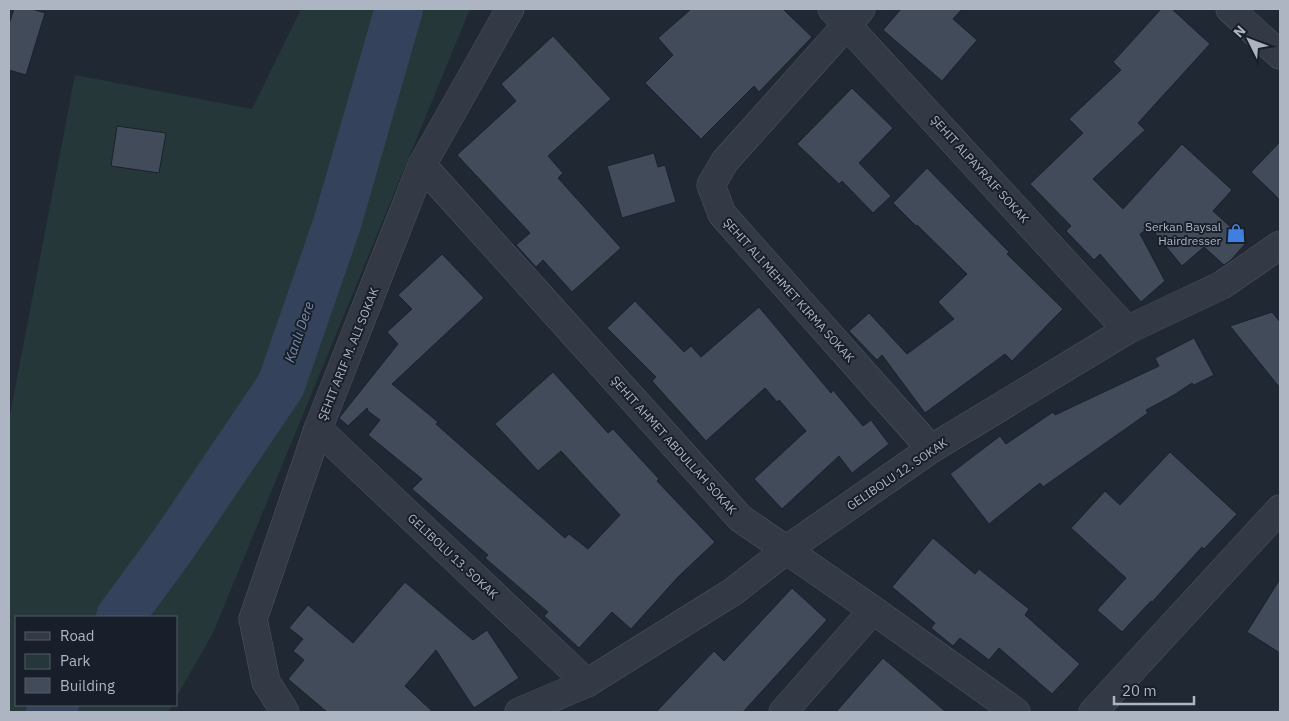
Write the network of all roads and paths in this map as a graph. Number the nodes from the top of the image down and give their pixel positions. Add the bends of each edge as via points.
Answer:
1 (510, 9) edge
2 (1230, 9) edge
3 (847, 14) edge
4 (1280, 55) edge
5 (422, 165) junction
6 (1280, 245) edge
7 (1127, 330) junction
8 (318, 429) junction
9 (932, 449) junction
10 (1280, 509) edge
11 (786, 550) junction
12 (873, 610) junction
13 (587, 683) junction
14 (285, 712) edge
15 (519, 712) edge
16 (783, 712) edge
17 (1016, 712) edge
18 (1093, 712) edge

1 - 5 street, ŞEHIT ARIF M. ALI SOKAK
2 - 4 street
3 - 7 street, ŞEHIT ALPAYRAIF SOKAK
3 - 9 street via 725,162 711,185 722,214
5 - 8 street, ŞEHIT ARIF M. ALI SOKAK
5 - 11 street, ŞEHIT AHMET ABDULLAH SOKAK via 740,518
6 - 7 street, GELIBOLU 12. SOKAK via 1222,284
7 - 9 street, GELIBOLU 12. SOKAK
8 - 13 street, GELIBOLU 13. SOKAK
8 - 14 street, ŞEHIT ARIF M. ALI SOKAK via 253,619 266,682
9 - 11 street, GELIBOLU 12. SOKAK
10 - 18 street
11 - 12 street, ŞEHIT AHMET ABDULLAH SOKAK
11 - 13 street, GELIBOLU 12. SOKAK via 734,591
12 - 16 street
12 - 17 street, ŞEHIT AHMET ABDULLAH SOKAK
13 - 15 street, GELIBOLU 12. SOKAK

